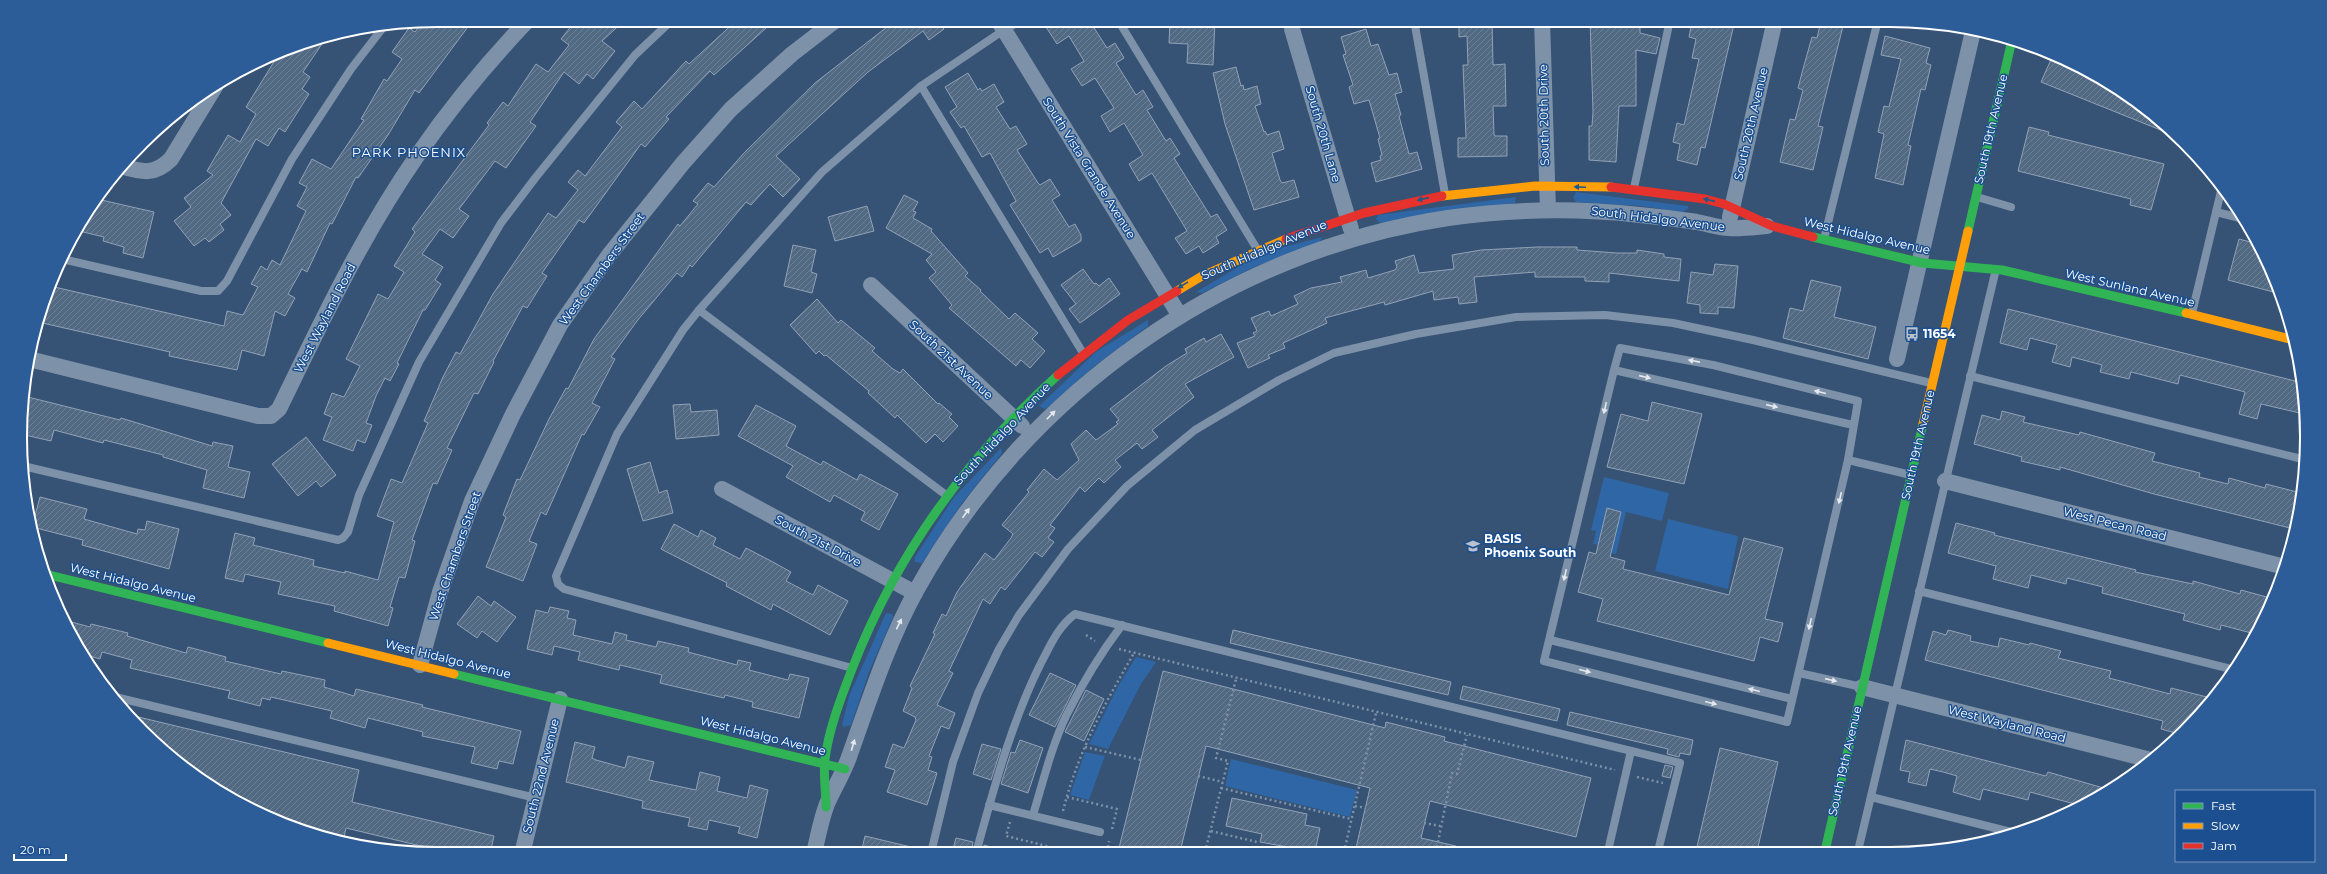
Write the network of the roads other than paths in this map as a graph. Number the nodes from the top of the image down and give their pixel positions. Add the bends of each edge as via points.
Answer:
1 (521, 27) edge
2 (665, 27) edge
3 (827, 27) edge
4 (998, 27) edge
5 (1002, 27) edge
6 (1122, 27) edge
7 (1415, 27) edge
8 (1542, 27) edge
9 (1668, 27) edge
10 (1773, 27) edge
11 (1876, 27) edge
12 (1292, 29) dead end
13 (380, 31) edge
14 (1972, 35) edge
15 (2011, 46) edge
16 (921, 86) junction
17 (209, 96) edge
18 (128, 168) edge
19 (1546, 186) junction
20 (1634, 188) junction
21 (1445, 194) junction
22 (2220, 194) edge
23 (1976, 197) junction
24 (1732, 206) junction
25 (2011, 207) dead end
26 (1548, 210) junction
27 (2216, 212) junction
28 (1347, 216) junction
29 (2236, 217) edge
30 (1771, 226) junction
31 (1727, 228) junction
32 (1354, 238) junction
33 (1824, 240) junction
34 (1257, 250) junction
35 (67, 260) edge
36 (1920, 263) junction
37 (1959, 267) junction
38 (1996, 269) junction
39 (872, 285) dead end
40 (1167, 295) junction
41 (699, 310) junction
42 (2192, 315) junction
43 (1180, 316) junction
44 (2288, 338) edge
45 (1083, 353) junction
46 (1897, 359) dead end
47 (34, 360) edge
48 (1614, 370) junction
49 (1970, 376) junction
50 (1932, 383) junction
51 (1014, 419) junction
52 (1853, 425) junction
53 (1031, 435) junction
54 (2299, 458) edge
55 (1848, 460) junction
56 (28, 467) edge
57 (1911, 475) junction
58 (1945, 481) junction
59 (722, 489) dead end
60 (947, 495) junction
61 (2279, 564) edge
62 (51, 576) edge
63 (893, 581) junction
64 (1919, 591) junction
65 (915, 593) junction
66 (1122, 625) junction
67 (1550, 640) junction
68 (420, 665) junction
69 (852, 668) junction
70 (2229, 668) edge
71 (1799, 673) junction
72 (1862, 687) junction
73 (1894, 696) junction
74 (122, 699) edge
75 (560, 699) junction
76 (1792, 699) junction
77 (1631, 751) junction
78 (2144, 758) edge
79 (825, 764) junction
80 (845, 769) junction
81 (1871, 797) junction
82 (536, 798) junction
83 (989, 805) junction
84 (826, 807) junction
85 (1033, 815) junction
86 (2005, 830) edge
87 (1100, 832) dead end
88 (524, 847) edge
89 (816, 847) edge
90 (932, 847) edge
91 (978, 847) edge
92 (1609, 847) edge
93 (1659, 847) edge
94 (1826, 847) edge
95 (1859, 847) edge

1 - 47 street, West Wayland Road via 488,62 417,156 362,245 279,409 271,416 258,416
2 - 56 lane via 635,55 501,223 419,362 360,495 348,532 343,538 338,540
3 - 68 street, West Chambers Street via 792,54 731,109 683,163 609,255 560,325 513,414 472,501 440,592
4 - 16 lane
5 - 40 street, South Vista Grande Avenue
6 - 34 lane
7 - 21 lane
8 - 19 street, South 20th Drive
9 - 20 lane
10 - 24 street, South 20th Avenue
11 - 33 lane
12 - 28 street, South 20th Lane
13 - 35 lane via 351,69 292,159 227,281 218,291 201,291
14 - 36 street
15 - 23 street, South 19th Avenue
16 - 41 lane via 822,172
16 - 45 lane
17 - 18 street via 171,159 164,166 149,172
20 -> 19 street, South Hidalgo Avenue
19 - 21 street, South Hidalgo Avenue
19 - 26 street, South 20th Drive
24 -> 20 street, South Hidalgo Avenue
21 -> 28 street, South Hidalgo Avenue
22 - 27 lane
23 - 25 lane
23 - 37 street, South 19th Avenue
24 - 30 street, South Hidalgo Avenue
24 - 31 street, South 20th Avenue
26 - 31 street, South Hidalgo Avenue via 1640,214
26 - 32 street, South Hidalgo Avenue via 1450,218
27 - 29 lane
27 - 42 lane
28 - 32 street, South 20th Lane
28 - 34 street, South Hidalgo Avenue
30 - 31 street, South Hidalgo Avenue
30 - 33 street, West Hidalgo Avenue
32 - 43 street, South Hidalgo Avenue via 1285,262 1229,288
33 - 36 street, West Hidalgo Avenue
34 -> 40 street, South Hidalgo Avenue via 1222,265
36 - 37 street, West Hidalgo Avenue
36 - 46 street
37 - 38 street, West Sunland Avenue
37 - 50 street, South 19th Avenue
38 - 42 street, West Sunland Avenue
38 - 49 lane
39 - 51 street, South 21st Avenue
40 - 43 street, South Vista Grande Avenue
40 - 45 street, South Hidalgo Avenue
41 - 60 lane
41 - 69 lane via 683,330 617,434 556,576 558,584 564,589
42 - 44 street, West Sunland Avenue
53 -> 43 street, South Hidalgo Avenue via 1081,387
45 - 51 street, South Hidalgo Avenue via 1036,395
48 -> 52 lane
52 -> 48 lane via 1858,401 1712,365 1620,348
48 -> 67 lane
49 - 54 lane
49 - 58 lane
50 - 57 street, South 19th Avenue
50 - 90 lane via 1753,340 1605,314 1516,317 1416,334 1334,353 1279,380 1195,430 1127,486 1068,549 1019,615 978,693 953,762
51 - 53 street, South 21st Avenue
51 - 60 street, South Hidalgo Avenue
52 - 55 lane
65 -> 53 street, South Hidalgo Avenue via 964,515
55 - 57 lane
55 -> 71 lane
57 - 72 street, South 19th Avenue
58 - 61 street, West Pecan Road
58 - 64 lane
59 - 63 street, South 21st Drive
60 - 63 street, South Hidalgo Avenue
62 - 68 street, West Hidalgo Avenue
63 - 65 street, South 21st Drive
63 - 69 street, South Hidalgo Avenue
64 - 70 lane
64 - 73 lane
80 -> 65 street, South Hidalgo Avenue via 882,662
66 - 77 lane
66 - 83 lane via 1075,614 1058,629 1032,680 1014,725
66 - 85 lane via 1096,659 1065,717
76 -> 67 lane
67 -> 76 lane via 1544,661 1787,722
68 - 75 street, West Hidalgo Avenue
69 - 79 street, South Hidalgo Avenue via 833,724
71 -> 72 lane
71 - 76 lane
72 - 73 street, West Wayland Road
72 - 94 street, South 19th Avenue
73 - 78 street, West Wayland Road
73 - 81 lane
74 - 82 lane
75 - 79 street, West Hidalgo Avenue
75 - 82 street, South 22nd Avenue
77 - 92 lane
77 - 93 lane via 1680,763
79 - 80 street, West Hidalgo Avenue
79 - 84 street, South Hidalgo Avenue
80 - 84 street, South Hidalgo Avenue
81 - 86 lane
81 - 95 lane
82 - 88 street, South 22nd Avenue
83 - 85 lane
83 - 91 lane
84 - 89 street, South Hidalgo Avenue
85 - 87 lane

